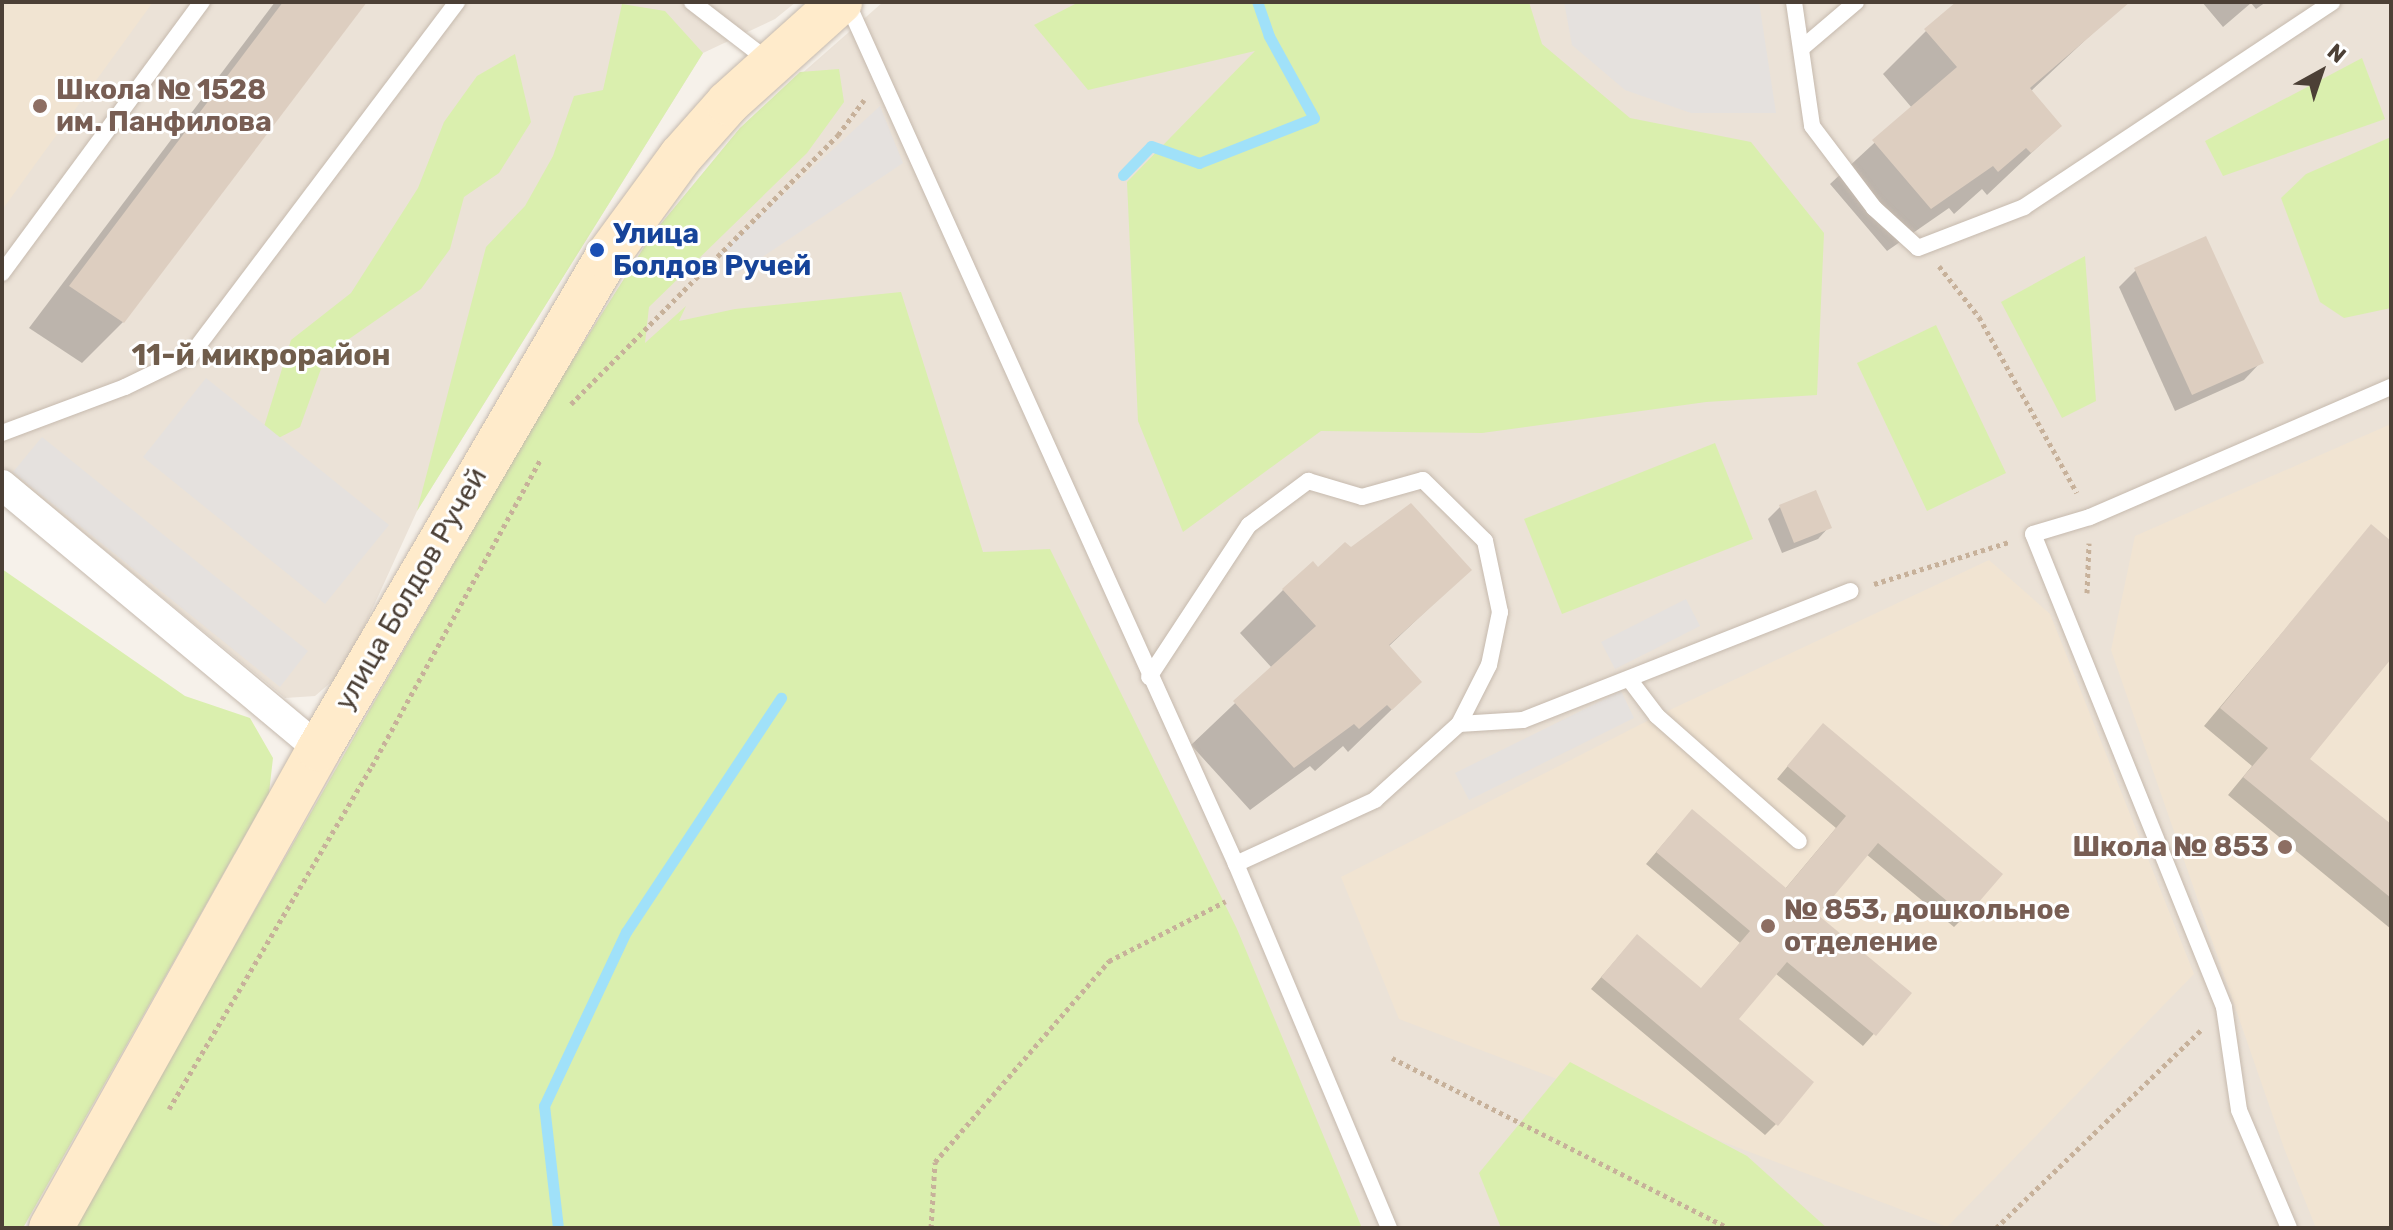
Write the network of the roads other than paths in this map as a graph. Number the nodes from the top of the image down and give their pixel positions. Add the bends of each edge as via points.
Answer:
1 (202, 2) edge
2 (457, 2) edge
3 (692, 2) edge
4 (840, 2) edge
5 (847, 2) edge
6 (1794, 2) edge
7 (1856, 2) edge
8 (2332, 2) edge
9 (1802, 48) junction
10 (771, 63) junction
11 (2, 273) edge
12 (2391, 387) edge
13 (2, 433) edge
14 (2, 485) edge
15 (1850, 591) road end
16 (1149, 677) junction
17 (1629, 679) junction
18 (1459, 724) junction
19 (319, 749) junction
20 (1799, 841) dead end
21 (1236, 864) junction
22 (51, 1228) edge
23 (1389, 1228) edge
24 (2289, 1228) edge

1 - 11 lane
2 - 13 lane via 191,355 125,387
3 - 10 lane
4 - 10 street, улица Болдов Ручей
5 - 16 lane
6 - 9 lane
7 - 9 lane
8 - 9 lane via 2024,207 1918,248 1874,208 1812,126
10 - 19 street, улица Болдов Ручей via 681,156 607,257
12 - 24 lane via 2090,517 2033,534 2224,1007 2239,1110
14 - 19 street
15 - 17 lane
16 - 18 lane via 1249,525 1308,481 1362,497 1423,480 1485,541 1500,612 1489,665
16 - 21 lane
17 - 18 lane via 1523,720
17 - 20 lane via 1657,716
18 - 21 lane via 1375,800
19 - 22 street, улица Болдов Ручей
21 - 23 lane

